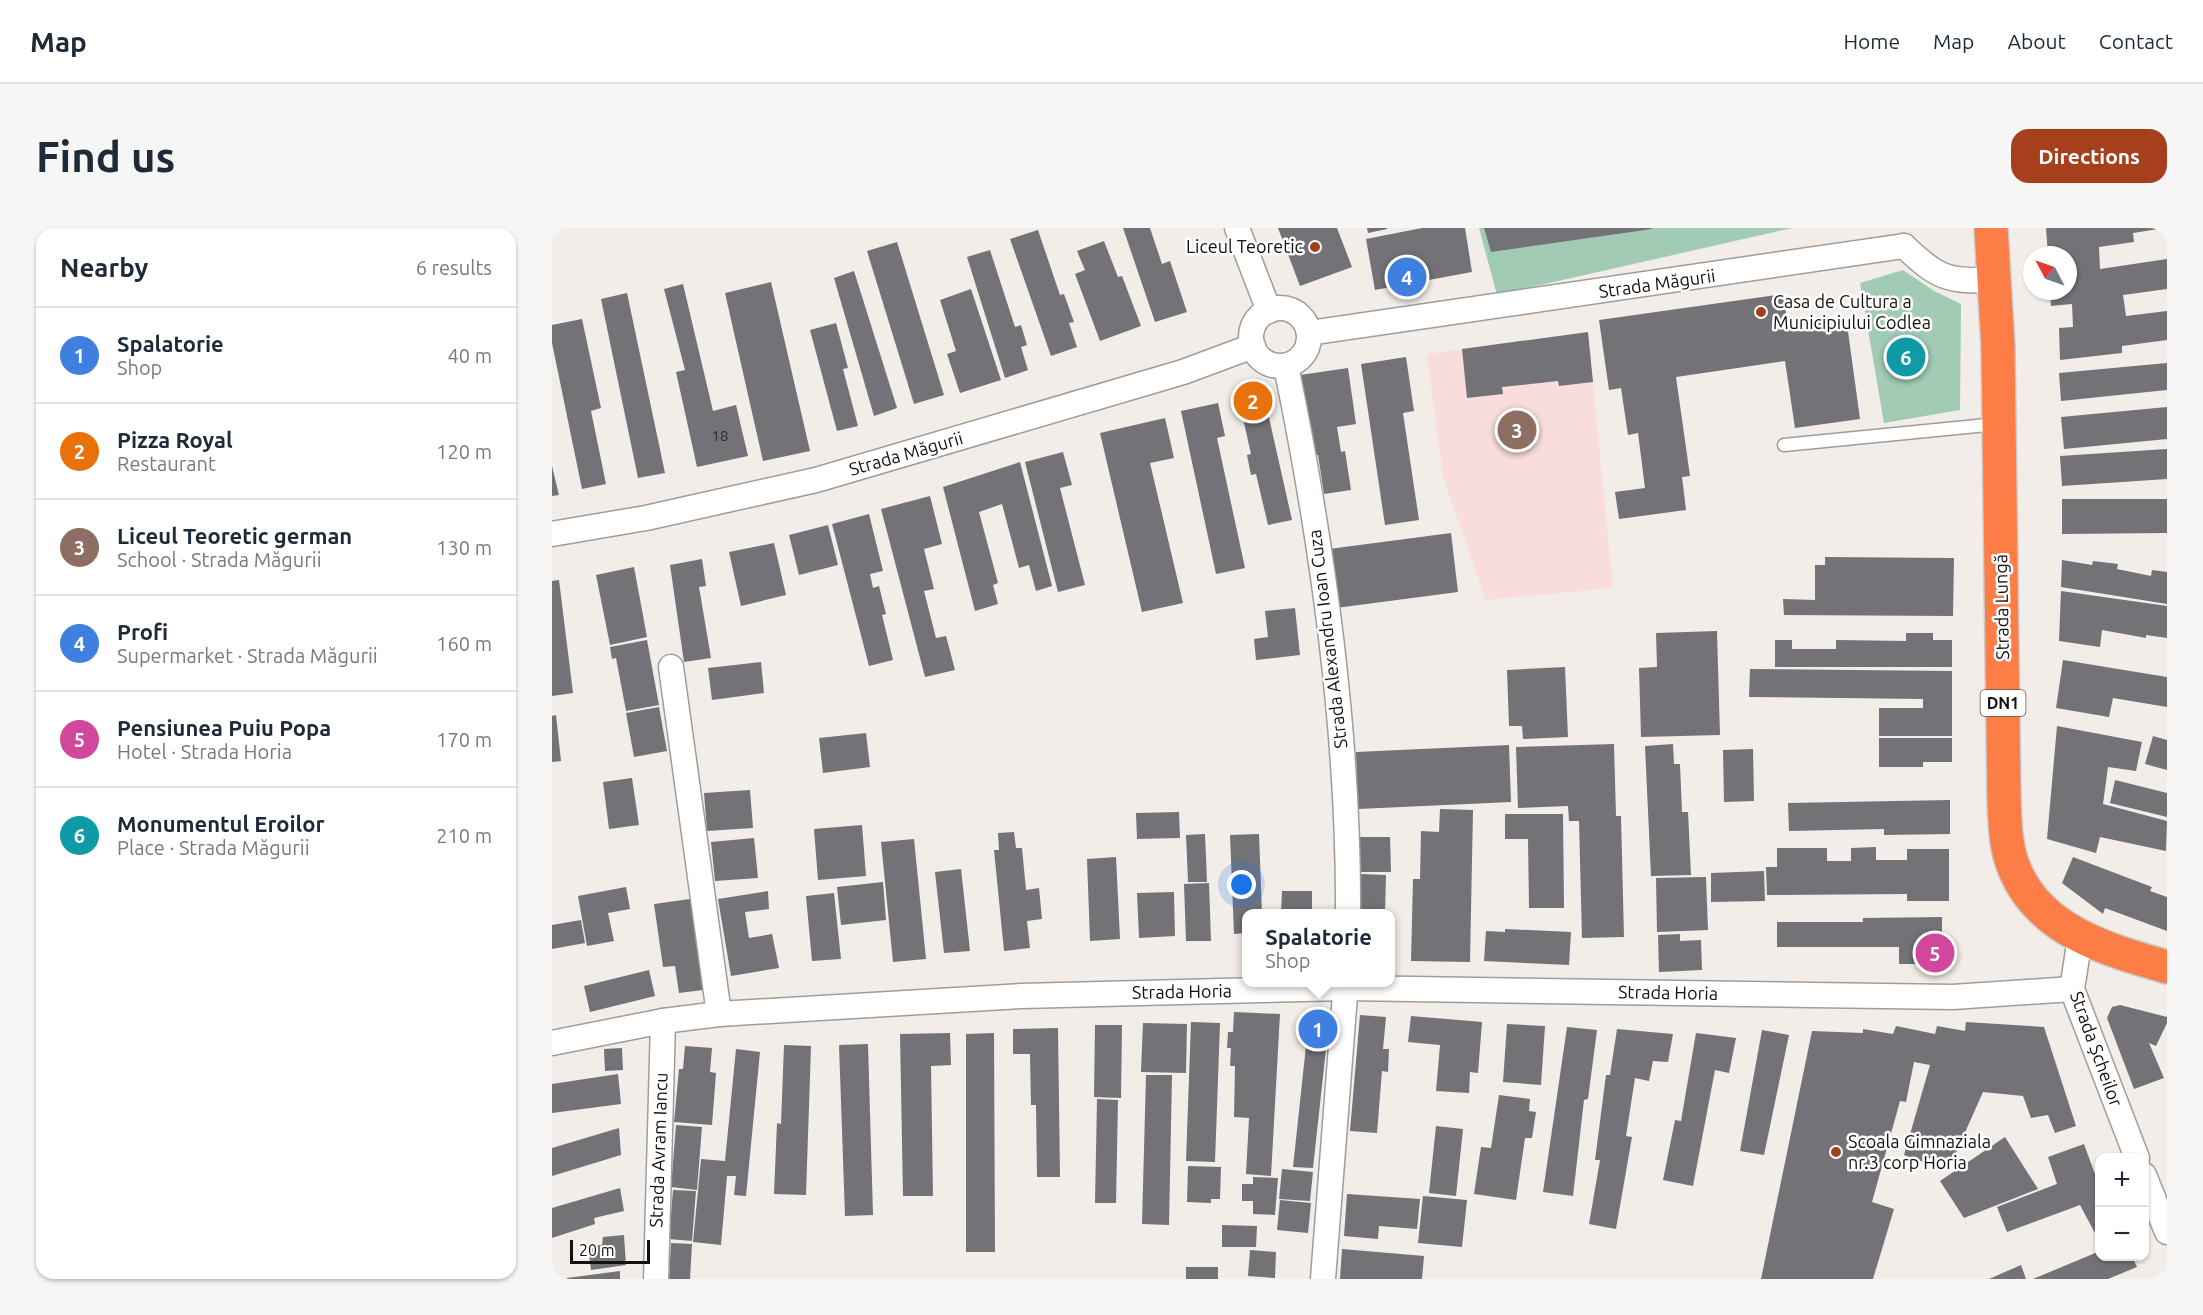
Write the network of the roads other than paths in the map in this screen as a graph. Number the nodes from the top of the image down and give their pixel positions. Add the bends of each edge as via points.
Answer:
1 (1238, 228) edge
2 (1991, 228) edge
3 (1906, 237) edge
4 (1994, 280) junction
5 (1269, 311) junction
6 (1309, 333) junction
7 (1253, 346) junction
8 (1286, 366) junction
9 (2000, 424) junction
10 (1784, 445) dead end
11 (552, 534) edge
12 (671, 667) dead end
13 (1348, 909) edge
14 (2080, 938) junction
15 (2167, 967) edge
16 (1395, 986) edge
17 (1287, 987) edge
18 (1346, 987) edge
19 (2072, 988) junction
20 (719, 1014) junction
21 (663, 1021) junction
22 (552, 1043) edge
23 (2135, 1153) edge
24 (2149, 1185) edge
25 (2167, 1232) edge
26 (656, 1279) edge
27 (1323, 1279) edge

1 - 5 street
2 - 4 highway, Strada Lungă / DN1
3 - 4 street, Strada Măgurii via 1926,267 1941,276 1959,282
3 - 6 street, Strada Măgurii
4 - 9 highway, Strada Lungă / DN1
5 - 6 street via 1294,312 1302,318
5 - 7 street via 1252,329
6 - 8 street via 1306,351
7 - 8 street via 1262,360
7 - 11 street, Strada Măgurii via 1183,372 816,480 646,518
8 - 13 street, Strada Alexandru Ioan Cuza via 1316,531 1333,666
9 - 10 lane
9 - 14 highway, Strada Lungă / DN1 via 2005,832 2014,869 2027,890 2059,924
12 - 20 street
14 - 15 highway, Strada Lungă / DN1
14 - 19 street, Strada Șcheilor
16 - 19 street, Strada Horia via 1953,997
17 - 20 street, Strada Horia via 1021,996
18 - 27 street
19 - 23 street, Strada Șcheilor
20 - 21 street, Strada Horia
21 - 22 street, Strada Horia
21 - 26 street, Strada Avram Iancu
24 - 25 street

